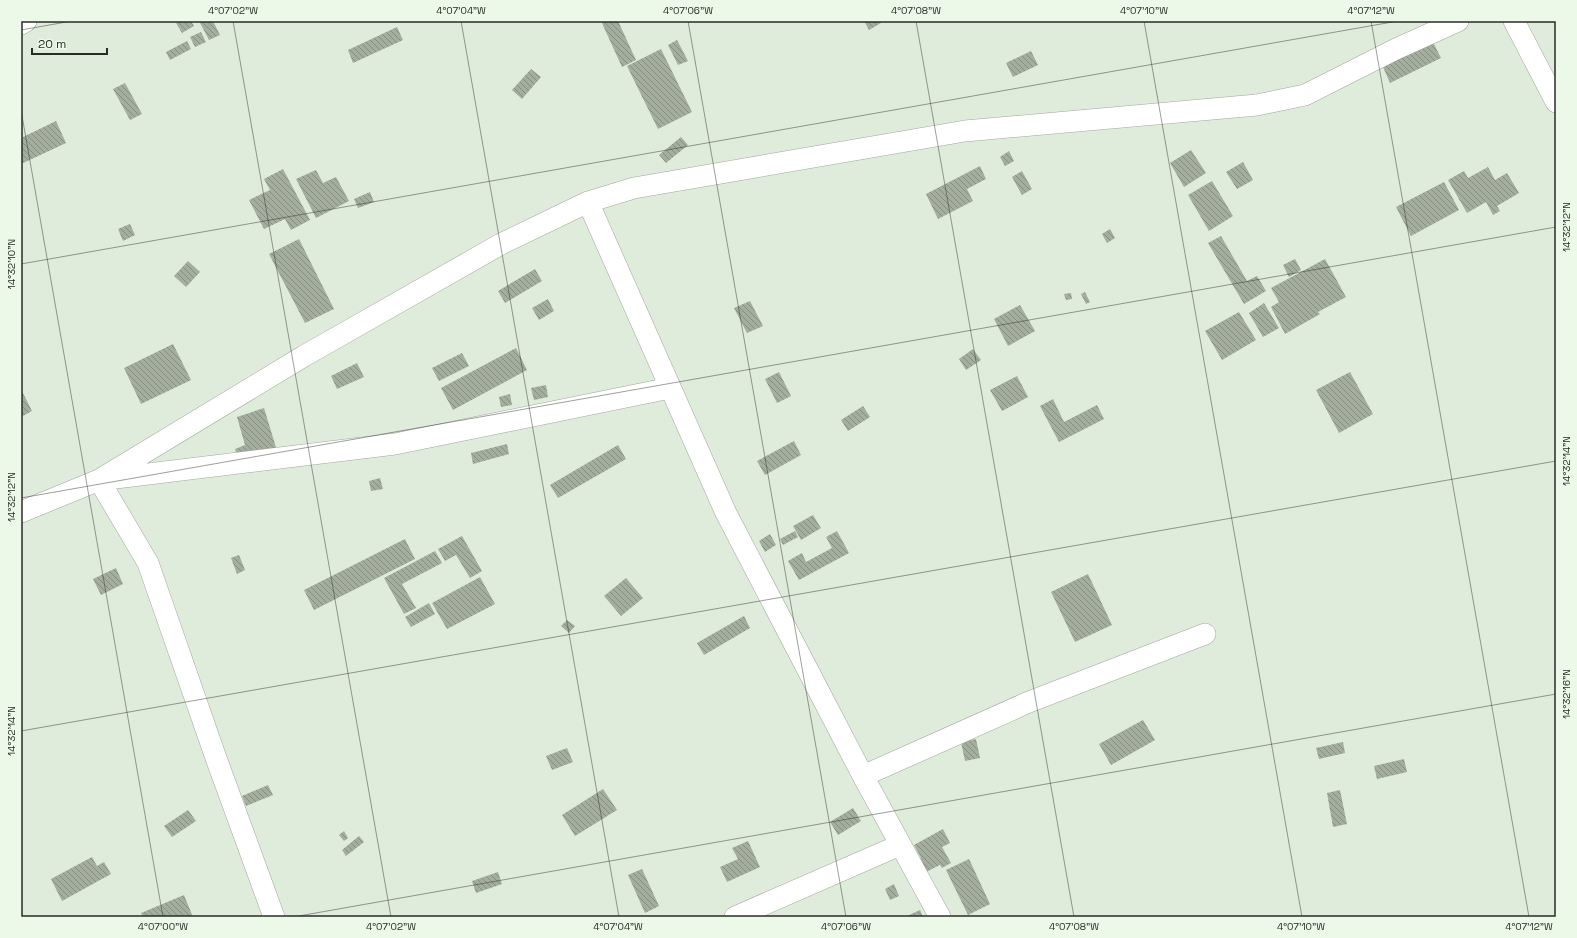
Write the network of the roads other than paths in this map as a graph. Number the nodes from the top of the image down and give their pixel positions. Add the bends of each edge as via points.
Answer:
1 (26, 21) edge
2 (1458, 21) edge
3 (1514, 21) edge
4 (21, 24) edge
5 (1556, 102) edge
6 (588, 202) junction
7 (670, 388) junction
8 (99, 480) junction
9 (21, 512) edge
10 (1205, 634) dead end
11 (863, 776) junction
12 (900, 845) junction
13 (274, 917) edge
14 (735, 917) edge
15 (940, 917) edge

1 - 4 street
2 - 6 street via 1305,95 1257,105 965,130 634,188
3 - 5 street
6 - 7 street
6 - 8 street via 501,244 311,352
7 - 8 street via 395,444
7 - 11 street via 726,513
8 - 9 street
8 - 13 street via 148,563
10 - 11 street via 1029,702
11 - 12 street
12 - 14 street
12 - 15 street

